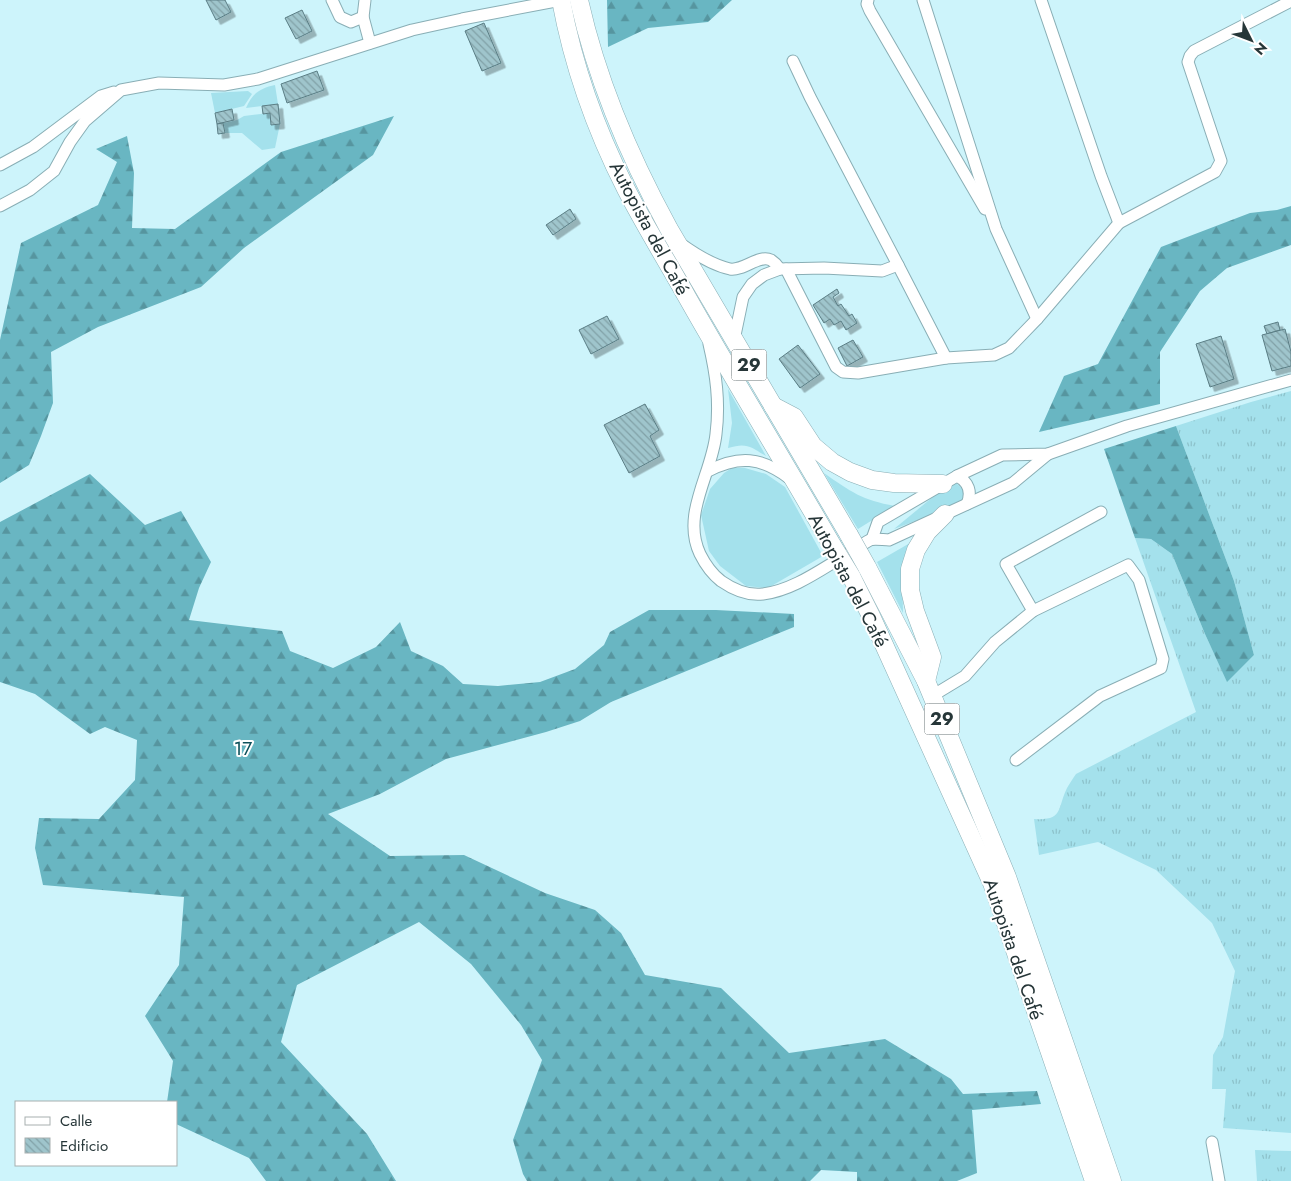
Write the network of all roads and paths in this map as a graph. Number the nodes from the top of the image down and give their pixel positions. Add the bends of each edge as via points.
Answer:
1 (332, 0) edge
2 (365, 0) edge
3 (561, 0) edge
4 (579, 0) edge
5 (868, 0) edge
6 (923, 0) edge
7 (1041, 0) edge
8 (1291, 1) edge
9 (363, 18) junction
10 (370, 43) junction
11 (793, 61) dead end
12 (121, 90) junction
13 (0, 166) edge
14 (0, 206) edge
15 (1120, 224) junction
16 (996, 229) junction
17 (675, 240) junction
18 (898, 265) junction
19 (783, 269) junction
20 (1038, 319) junction
21 (705, 330) junction
22 (734, 340) junction
23 (946, 358) junction
24 (1291, 380) edge
25 (773, 406) junction
26 (1048, 454) junction
27 (708, 472) junction
28 (950, 480) junction
29 (801, 491) junction
30 (967, 504) junction
31 (1101, 512) dead end
32 (946, 514) junction
33 (872, 540) junction
34 (1033, 611) junction
35 (929, 689) junction
36 (1016, 760) dead end
37 (1212, 1142) dead end
38 (1094, 1181) edge
39 (1112, 1181) edge
40 (1219, 1181) edge

1 - 9 street via 340,17 351,22
2 - 9 street
3 - 10 street via 412,30
3 - 21 highway, Autopista del Café / 29 via 577,64 604,142
4 - 17 highway, Autopista del Café / 29 via 590,43 621,132
5 - 16 street via 870,10
6 - 16 street
7 - 15 street via 1100,176
8 - 15 street via 1190,56 1188,62 1221,161 1215,172
9 - 10 street
10 - 12 street via 258,79 224,85 159,83
11 - 18 street
12 - 13 street via 101,96 33,147
12 - 14 street via 85,121 54,172
15 - 20 street
16 - 20 street
17 - 19 street via 696,254 732,269 762,259 771,260
17 - 22 highway, Autopista del Café / 29
18 - 19 street via 882,271
18 - 23 street
19 - 22 street via 764,275 743,297
19 - 23 street via 836,368 843,372 858,373
20 - 23 street via 1010,348 994,355
21 - 27 street via 718,400 716,436
21 - 29 highway, Autopista del Café / 29
22 - 25 highway, Autopista del Café / 29
24 - 26 street via 1128,426
25 - 28 highway via 794,417 813,446 850,472 894,483
25 - 35 highway, Autopista del Café / 29, bridge via 867,567
26 - 28 street via 1002,455
26 - 30 street via 1013,483
27 - 29 street via 724,463 758,462 775,468
27 - 33 street via 696,507 693,526 696,546 704,563 718,579 734,590 755,595 776,593
28 - 30 street via 968,484
28 - 33 street via 878,522
29 - 38 highway, Autopista del Café / 29, bridge via 871,616 992,883
30 - 32 street
31 - 34 street via 1006,564
32 - 33 street via 889,540
32 - 35 highway via 927,532 910,569 915,611 932,657
34 - 35 street via 995,642 965,676
34 - 36 street via 1128,565 1139,580 1164,660 1161,668 1100,696
35 - 39 highway, Autopista del Café / 29 via 1007,877
37 - 40 street

